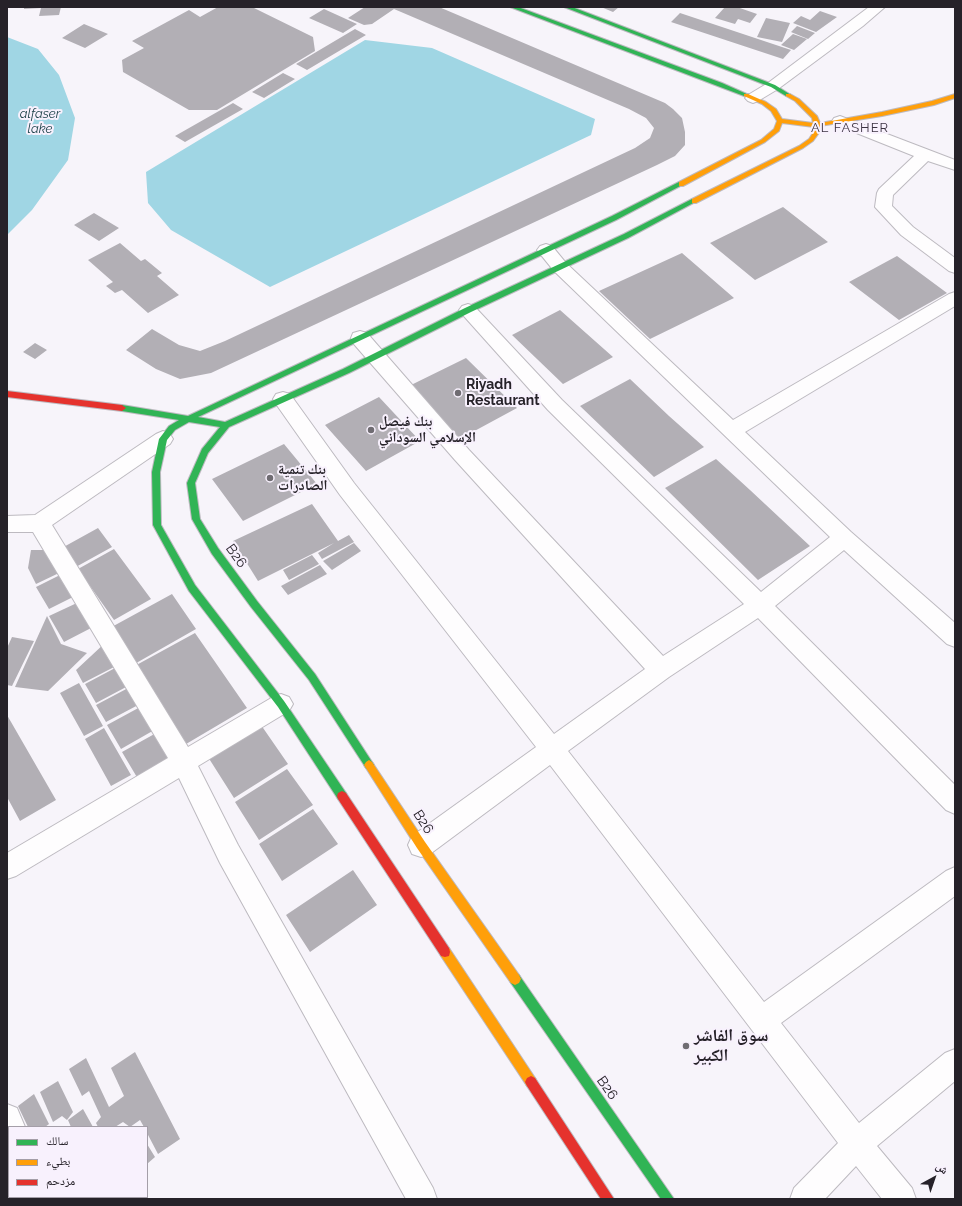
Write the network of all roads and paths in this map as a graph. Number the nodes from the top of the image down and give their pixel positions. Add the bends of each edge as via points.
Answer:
1 (567, 7) edge
2 (878, 7) edge
3 (520, 8) edge
4 (638, 34) junction
5 (621, 47) junction
6 (773, 86) junction
7 (955, 96) edge
8 (753, 98) junction
9 (780, 121) junction
10 (840, 121) junction
11 (817, 126) junction
12 (925, 155) junction
13 (955, 165) edge
14 (546, 250) junction
15 (560, 267) junction
16 (955, 267) edge
17 (955, 298) edge
18 (468, 310) junction
19 (360, 338) junction
20 (376, 357) junction
21 (7, 394) edge
22 (284, 399) junction
23 (190, 418) junction
24 (226, 425) junction
25 (731, 431) junction
26 (163, 439) junction
27 (39, 523) junction
28 (7, 524) edge
29 (844, 538) junction
30 (760, 605) junction
31 (955, 637) edge
32 (661, 670) junction
33 (281, 704) junction
34 (552, 749) junction
35 (184, 762) junction
36 (955, 802) edge
37 (421, 845) junction
38 (7, 867) edge
39 (955, 880) edge
40 (761, 1021) junction
41 (955, 1063) edge
42 (857, 1144) junction
43 (422, 1199) edge
44 (608, 1199) edge
45 (668, 1199) edge
46 (805, 1199) edge
47 (901, 1199) edge

1 - 4 main road
2 - 6 street
3 - 5 main road
4 - 5 main road
4 - 6 main road
5 - 8 main road
6 - 8 street
6 - 11 main road via 797,100 815,117
7 - 10 main road via 934,103
8 - 9 main road via 774,110
9 - 11 main road
9 - 14 main road via 777,130 771,135 724,163
10 - 11 main road
10 - 12 street
11 - 15 main road via 818,130 811,140 791,153
12 - 13 street
12 - 16 street via 885,193 883,207 906,231
14 - 15 street
14 - 19 main road
15 - 18 main road
15 - 25 street
17 - 25 street
18 - 20 main road
18 - 30 street via 555,405
19 - 20 street
19 - 23 main road
20 - 22 main road
20 - 32 street
21 - 23 main road
22 - 24 main road
22 - 34 street via 385,538
23 - 24 main road
23 - 26 main road via 172,428
24 - 37 main road, B26 via 205,451 191,483 196,520 215,551 312,678
25 - 29 street
26 - 27 street
26 - 33 main road via 156,472 157,525 192,588
27 - 28 street
27 - 35 street
29 - 30 street
29 - 31 street
30 - 32 street
30 - 36 street
32 - 34 street
33 - 35 street
33 - 44 main road
34 - 37 street
34 - 40 street
35 - 38 street
35 - 43 street via 229,854
37 - 45 main road, B26
39 - 40 street
40 - 42 street
41 - 42 street
42 - 46 street
42 - 47 street

